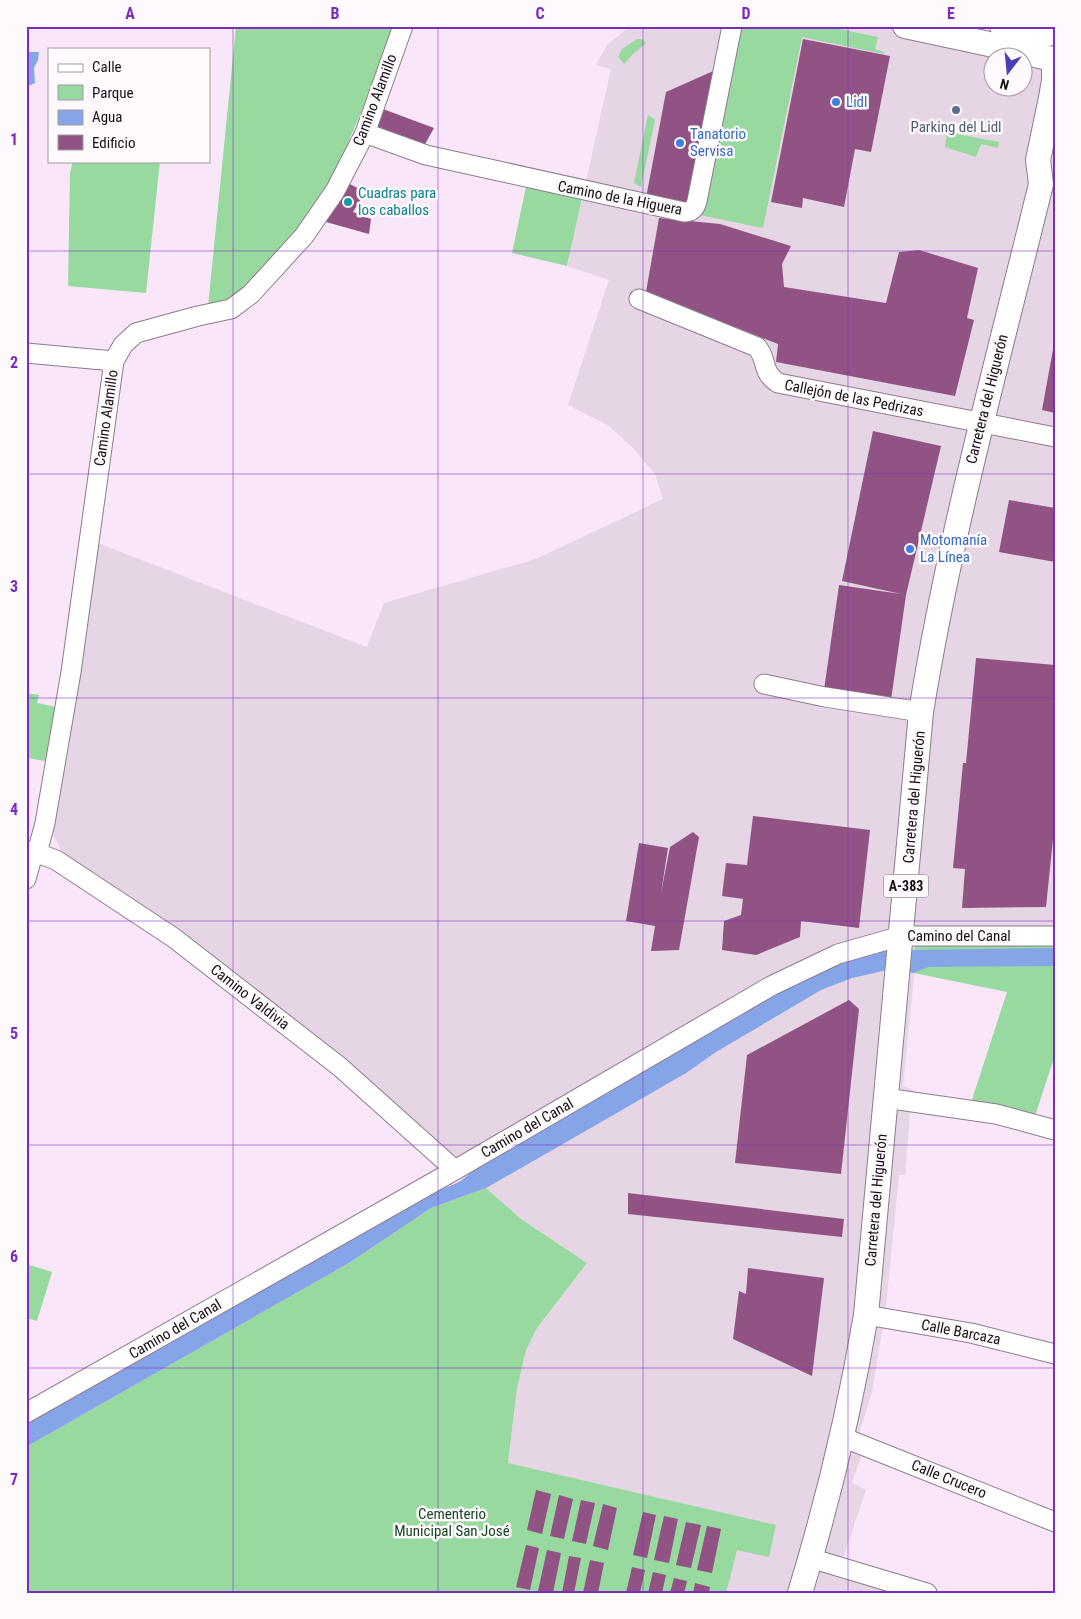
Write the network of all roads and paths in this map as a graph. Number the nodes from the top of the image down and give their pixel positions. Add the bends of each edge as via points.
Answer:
1 (403, 26) edge
2 (732, 26) edge
3 (905, 26) edge
4 (1002, 26) edge
5 (1054, 52) edge
6 (365, 134) junction
7 (1055, 165) edge
8 (1041, 184) junction
9 (639, 299) dead end
10 (26, 354) edge
11 (114, 361) junction
12 (981, 422) junction
13 (1055, 437) edge
14 (764, 684) dead end
15 (921, 712) junction
16 (32, 852) edge
17 (26, 879) edge
18 (901, 936) junction
19 (1055, 936) edge
20 (885, 1098) junction
21 (1055, 1130) edge
22 (455, 1170) junction
23 (866, 1315) junction
24 (1055, 1354) edge
25 (26, 1413) edge
26 (842, 1437) junction
27 (1055, 1522) edge
28 (810, 1558) junction
29 (800, 1593) edge
30 (927, 1593) edge

1 - 6 street, Camino Alamillo
2 - 6 street, Camino de la Higuera via 697,201 690,212 426,156
3 - 5 main road via 989,44
4 - 5 main road via 1044,34
5 - 8 main road, A-383 via 1054,80 1038,160
6 - 11 street, Camino Alamillo via 335,191 304,236 251,294 231,309 136,333 123,345
7 - 8 main road, A-383
8 - 12 main road, Carretera del Higuerón / A-383
9 - 12 street, Callejón de las Pedrizas via 757,346 762,352 766,372 778,383
10 - 11 street
11 - 16 street, Camino Alamillo via 71,672 45,823
12 - 13 street, Callejón de las Pedrizas
12 - 15 main road, Carretera del Higuerón / A-383 via 961,503
14 - 15 street
15 - 18 main road, Carretera del Higuerón / A-383
16 - 17 street, Camino Alamillo
16 - 22 street, Camino Valdivia via 56,860 174,938 340,1067
18 - 19 street, Camino del Canal
18 - 20 main road, Carretera del Higuerón / A-383
18 - 22 street, Camino del Canal via 838,954 770,986
20 - 21 street via 996,1114
20 - 23 main road, Carretera del Higuerón / A-383
22 - 25 street, Camino del Canal
23 - 24 street, Calle Barcaza via 971,1333
23 - 26 main road, Carretera del Higuerón / A-383
26 - 27 street, Calle Crucero
26 - 28 main road, Carretera del Higuerón / A-383
28 - 29 main road, Carretera del Higuerón / A-383
28 - 30 street

